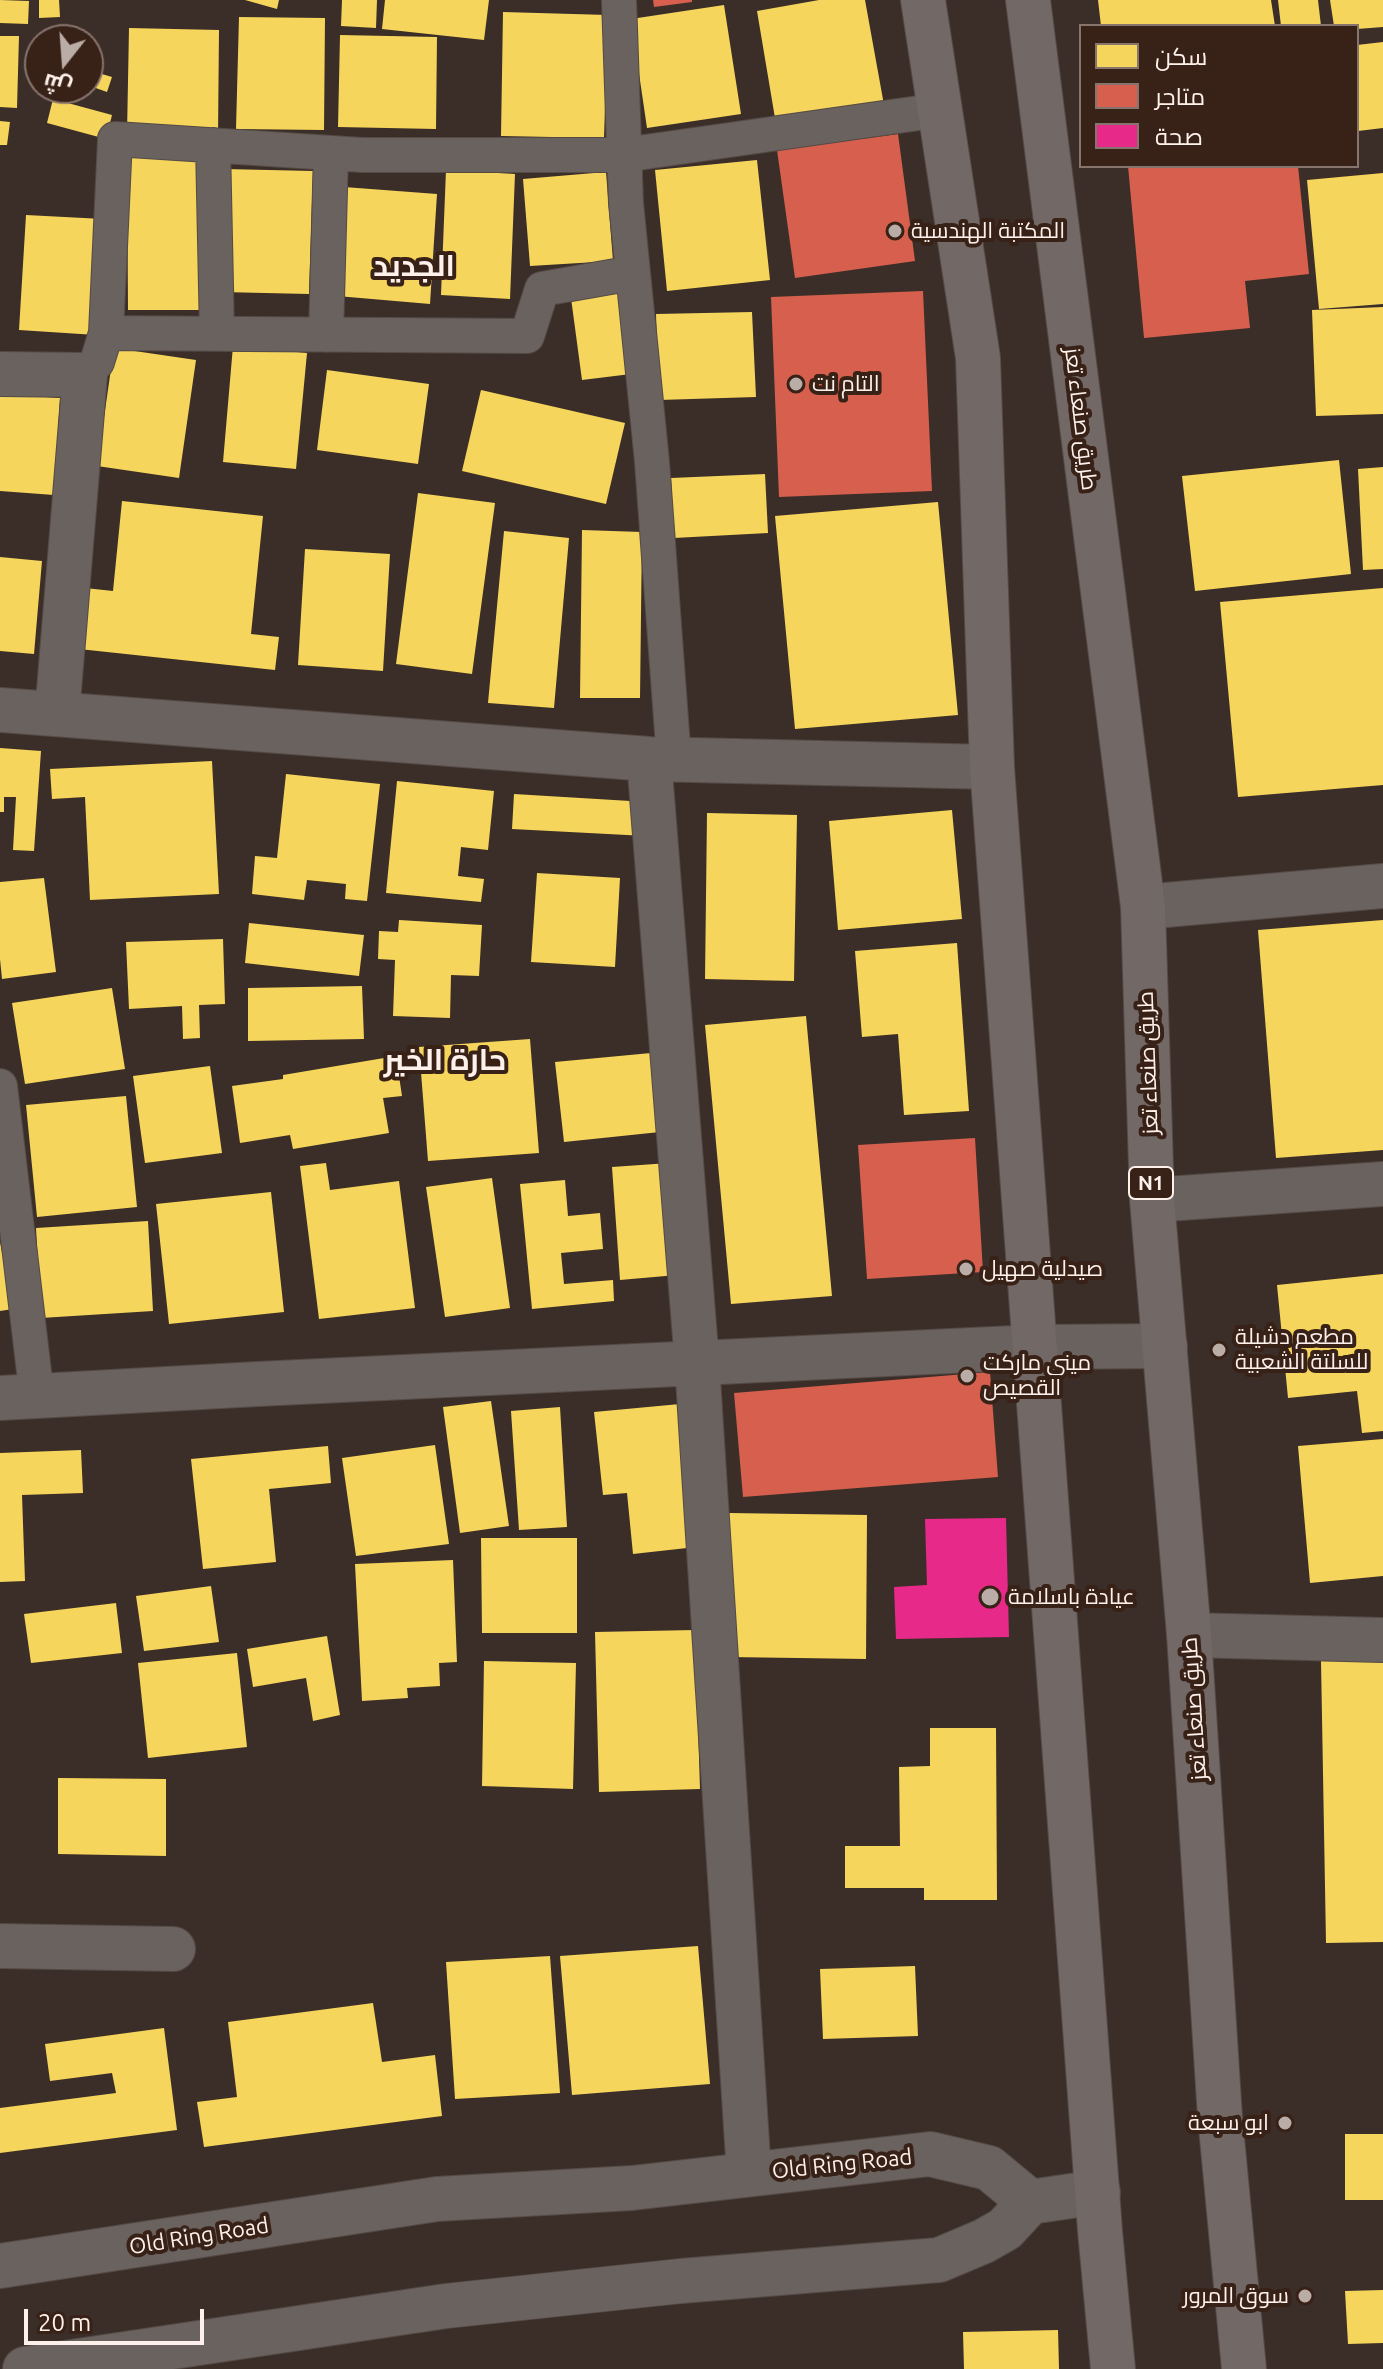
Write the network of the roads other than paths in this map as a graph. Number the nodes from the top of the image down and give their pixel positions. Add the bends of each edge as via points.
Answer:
1 (619, 0) edge
2 (923, 0) edge
3 (1028, 0) edge
4 (940, 110) junction
5 (213, 145) junction
6 (331, 153) junction
7 (624, 155) junction
8 (633, 273) junction
9 (106, 333) junction
10 (217, 334) junction
11 (326, 335) junction
12 (0, 374) edge
13 (85, 375) junction
14 (0, 710) edge
15 (57, 714) junction
16 (662, 760) junction
17 (992, 767) junction
18 (1383, 886) edge
19 (1143, 907) junction
20 (0, 1086) edge
21 (1383, 1184) edge
22 (1152, 1200) junction
23 (1165, 1346) junction
24 (1035, 1347) junction
25 (697, 1363) junction
26 (18, 1398) edge
27 (1189, 1635) junction
28 (1383, 1640) edge
29 (0, 1946) edge
30 (173, 1949) dead end
31 (749, 2174) junction
32 (1098, 2192) junction
33 (1030, 2202) junction
34 (0, 2266) edge
35 (25, 2369) edge
36 (1113, 2369) edge
37 (1244, 2369) edge

1 - 7 lane
2 - 4 highway
3 - 19 highway, طريق صنعاء تعز / N1
4 - 7 lane
4 - 17 highway via 978,358
5 - 6 lane
5 - 9 lane via 115,139
5 - 10 lane
6 - 7 lane
6 - 11 lane
7 - 8 lane
8 - 11 lane via 542,289 527,336
8 - 16 lane via 652,462
9 - 10 lane
9 - 13 lane via 97,362
10 - 11 lane
12 - 13 street
13 - 15 street
14 - 15 street
15 - 16 street
16 - 17 street
16 - 25 street
17 - 24 highway
18 - 19 street
19 - 22 highway, طريق صنعاء تعز / N1
20 - 26 lane
21 - 22 street
22 - 23 highway, طريق صنعاء تعز / N1
23 - 24 street
23 - 27 highway, طريق صنعاء تعز / N1
24 - 25 street
24 - 32 highway
25 - 26 street
25 - 31 street
27 - 28 street
27 - 37 highway, طريق صنعاء تعز / N1 via 1220,2117
29 - 30 street
31 - 33 street, Old Ring Road via 930,2154 989,2168
31 - 34 street, Old Ring Road via 632,2188 437,2199
32 - 33 street
32 - 36 highway
33 - 35 street via 1005,2229 939,2260 446,2306

